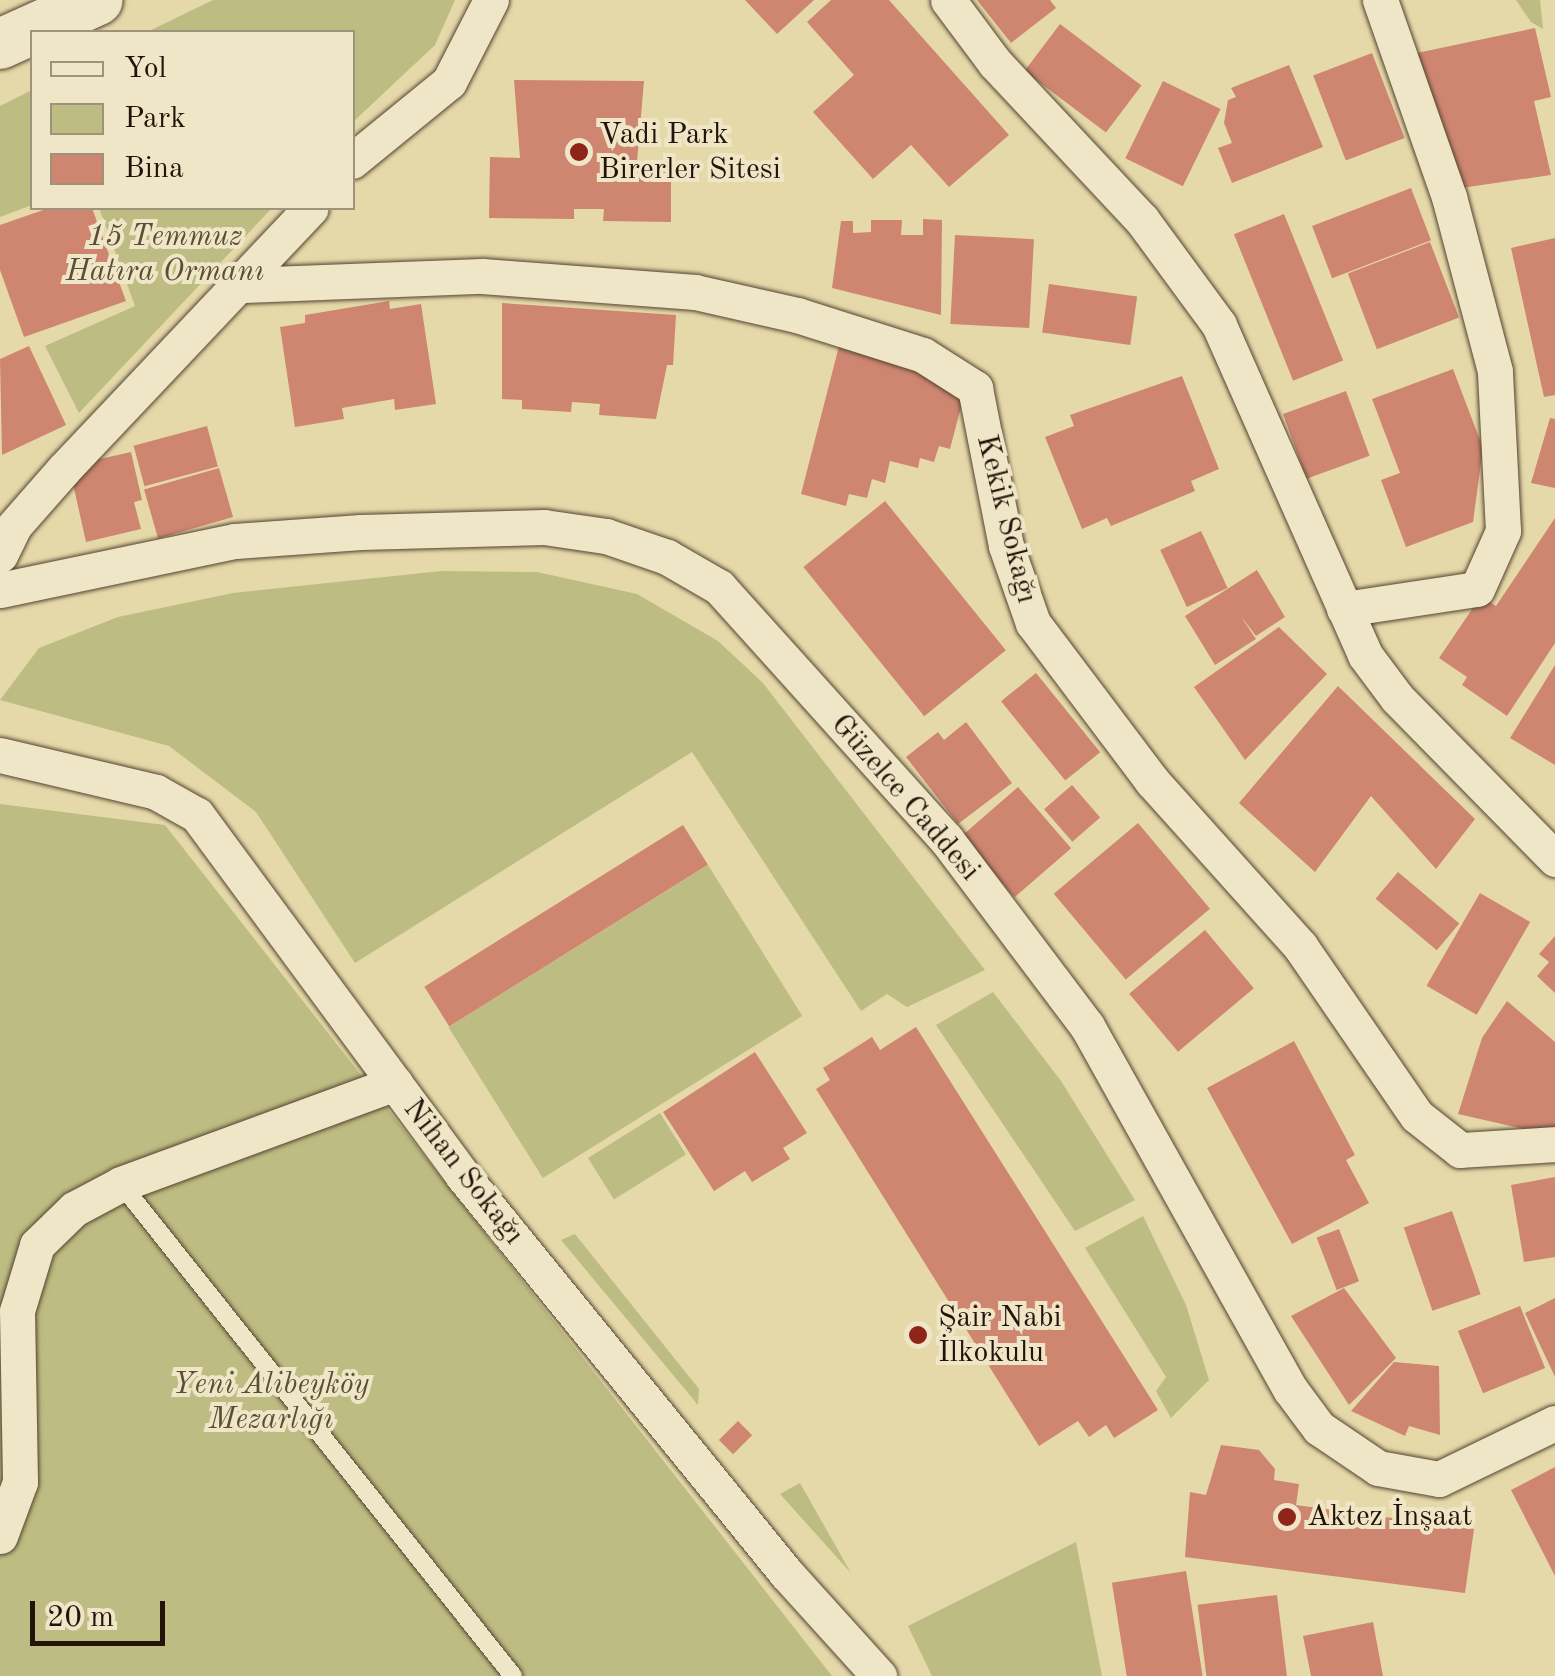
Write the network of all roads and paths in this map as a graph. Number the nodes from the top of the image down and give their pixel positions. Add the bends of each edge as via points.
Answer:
1 (98, 0) edge
2 (491, 0) edge
3 (948, 0) edge
4 (1380, 0) edge
5 (31, 30) edge
6 (30, 31) edge
7 (0, 44) edge
8 (355, 159) edge
9 (309, 210) edge
10 (244, 284) junction
11 (0, 555) edge
12 (0, 590) edge
13 (1344, 609) junction
14 (0, 755) edge
15 (1555, 859) edge
16 (395, 1083) junction
17 (1555, 1144) edge
18 (121, 1184) junction
19 (1555, 1422) edge
20 (0, 1536) edge
21 (513, 1676) edge
22 (879, 1676) edge

1 - 5 main road
2 - 8 street via 450,82
3 - 13 street via 995,64 1142,220 1219,325
4 - 13 street via 1449,197 1496,371 1503,531 1477,589
6 - 7 main road
9 - 10 street
10 - 11 street via 64,469 14,526
10 - 17 street, Kekik Sokağı via 482,276 695,292 797,315 922,355 975,388 1006,546 1033,623 1152,781 1300,946 1417,1116 1460,1150
12 - 19 street, Güzelce Caddesi via 235,542 362,532 544,527 606,536 667,557 719,587 946,839 1087,1026 1290,1389 1319,1428 1378,1468 1439,1478
13 - 15 street via 1365,655 1397,698
14 - 16 street, Nihan Sokağı via 156,792 197,816
16 - 18 street
16 - 22 street, Nihan Sokağı via 773,1557
18 - 20 street via 74,1209 37,1246 17,1311 20,1482
18 - 21 lane

